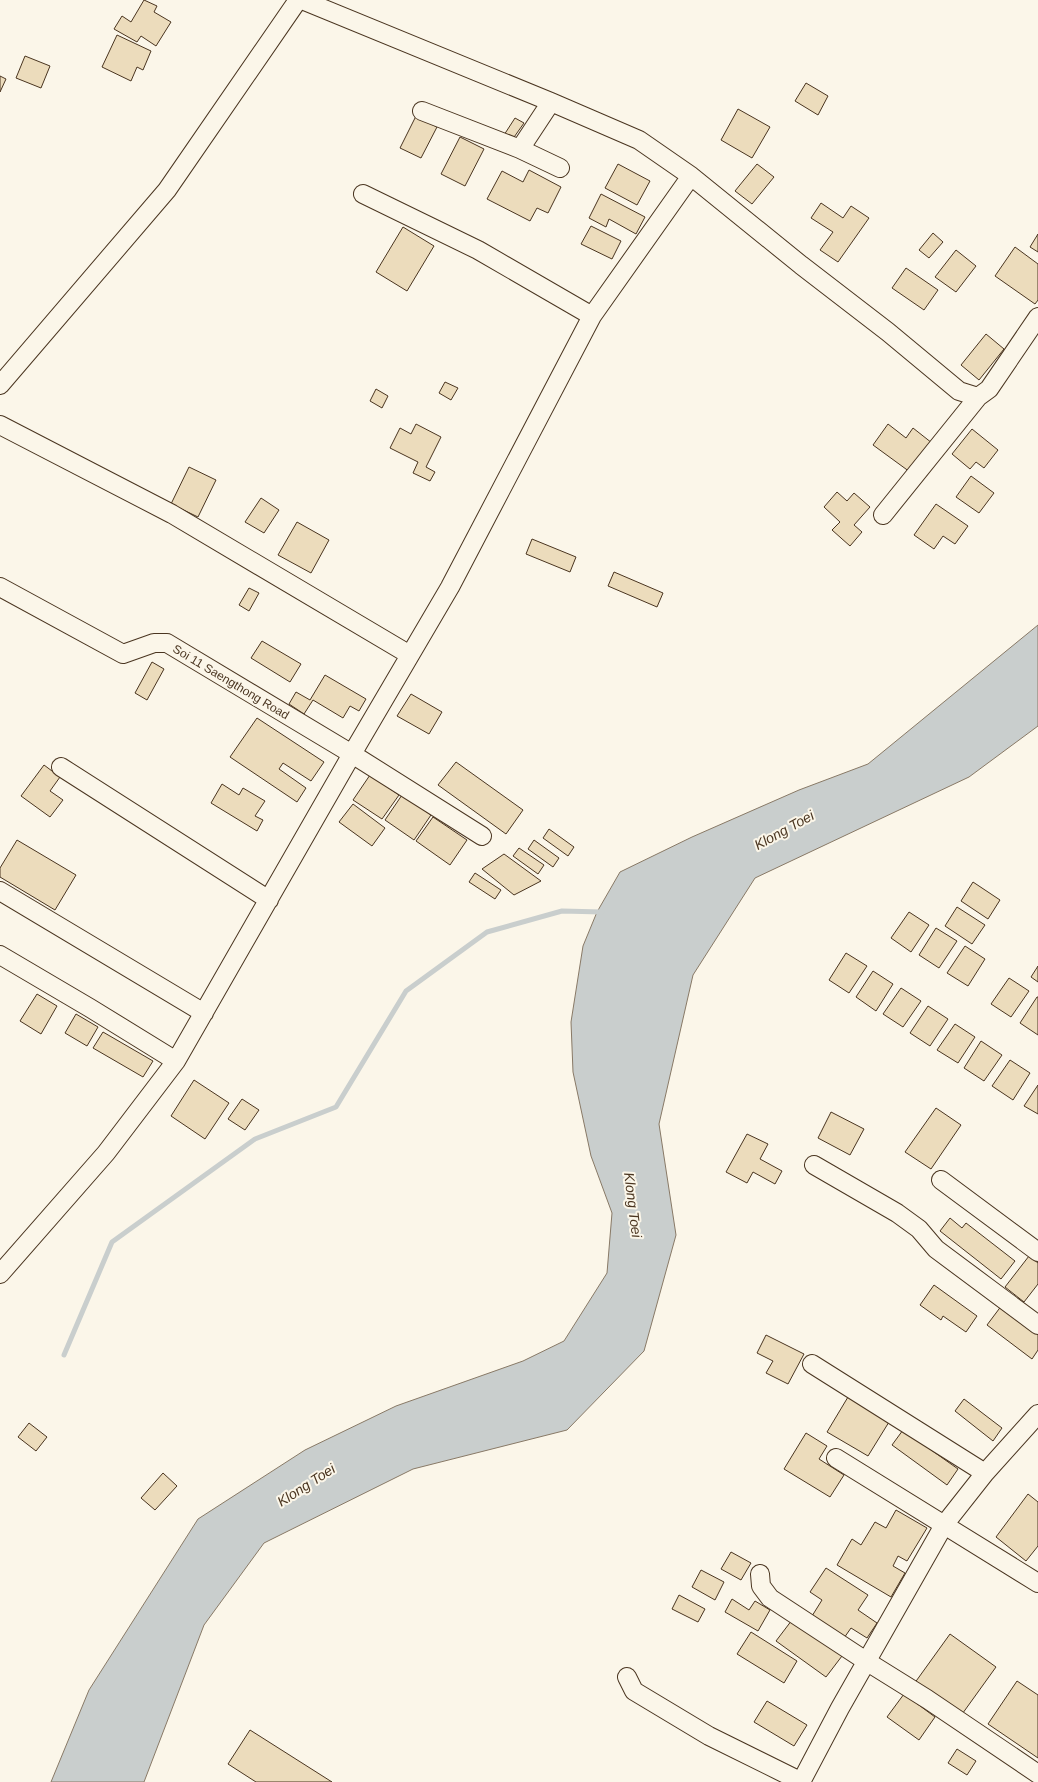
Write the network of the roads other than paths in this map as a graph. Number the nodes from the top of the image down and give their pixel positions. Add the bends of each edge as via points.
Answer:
1 (298, 0) edge
2 (302, 0) edge
3 (551, 102) junction
4 (422, 111) dead end
5 (520, 149) junction
6 (560, 168) dead end
7 (691, 176) junction
8 (363, 194) dead end
9 (592, 316) junction
10 (1038, 317) edge
11 (0, 386) edge
12 (978, 397) junction
13 (0, 425) edge
14 (883, 515) dead end
15 (0, 587) edge
16 (410, 655) junction
17 (352, 754) junction
18 (61, 768) dead end
19 (482, 836) dead end
20 (0, 891) edge
21 (269, 900) junction
22 (0, 955) edge
23 (204, 1013) junction
24 (176, 1062) junction
25 (814, 1165) dead end
26 (941, 1180) dead end
27 (1038, 1252) edge
28 (0, 1274) edge
29 (1038, 1325) edge
30 (812, 1364) dead end
31 (1038, 1414) edge
32 (836, 1458) dead end
33 (985, 1473) junction
34 (944, 1525) junction
35 (760, 1574) dead end
36 (1038, 1584) edge
37 (866, 1661) junction
38 (627, 1677) dead end
39 (1038, 1774) edge
40 (802, 1782) edge

1 - 11 street via 167,190
2 - 3 street
3 - 5 street
3 - 7 street via 639,140
4 - 5 street
5 - 6 street
7 - 9 street
7 - 12 street via 959,391
8 - 9 street via 478,250
9 - 16 street via 450,587
10 - 12 street via 989,389
12 - 14 street
13 - 16 street via 172,514
15 - 17 street, Soi 11 Saengthong Road via 123,654 154,643 166,643
16 - 17 street
17 - 19 street, Soi 11 Saengthong Road
17 - 21 street
18 - 21 street
20 - 23 street
21 - 23 street
22 - 24 street
23 - 24 street
24 - 28 street via 106,1153
25 - 29 street via 897,1213 919,1229 936,1249
26 - 27 street
30 - 33 street
31 - 33 street
32 - 34 street
33 - 34 street
34 - 36 street
34 - 37 street
35 - 37 street via 761,1586 770,1598
37 - 39 street
37 - 40 street
38 - 40 street via 634,1691 701,1731

